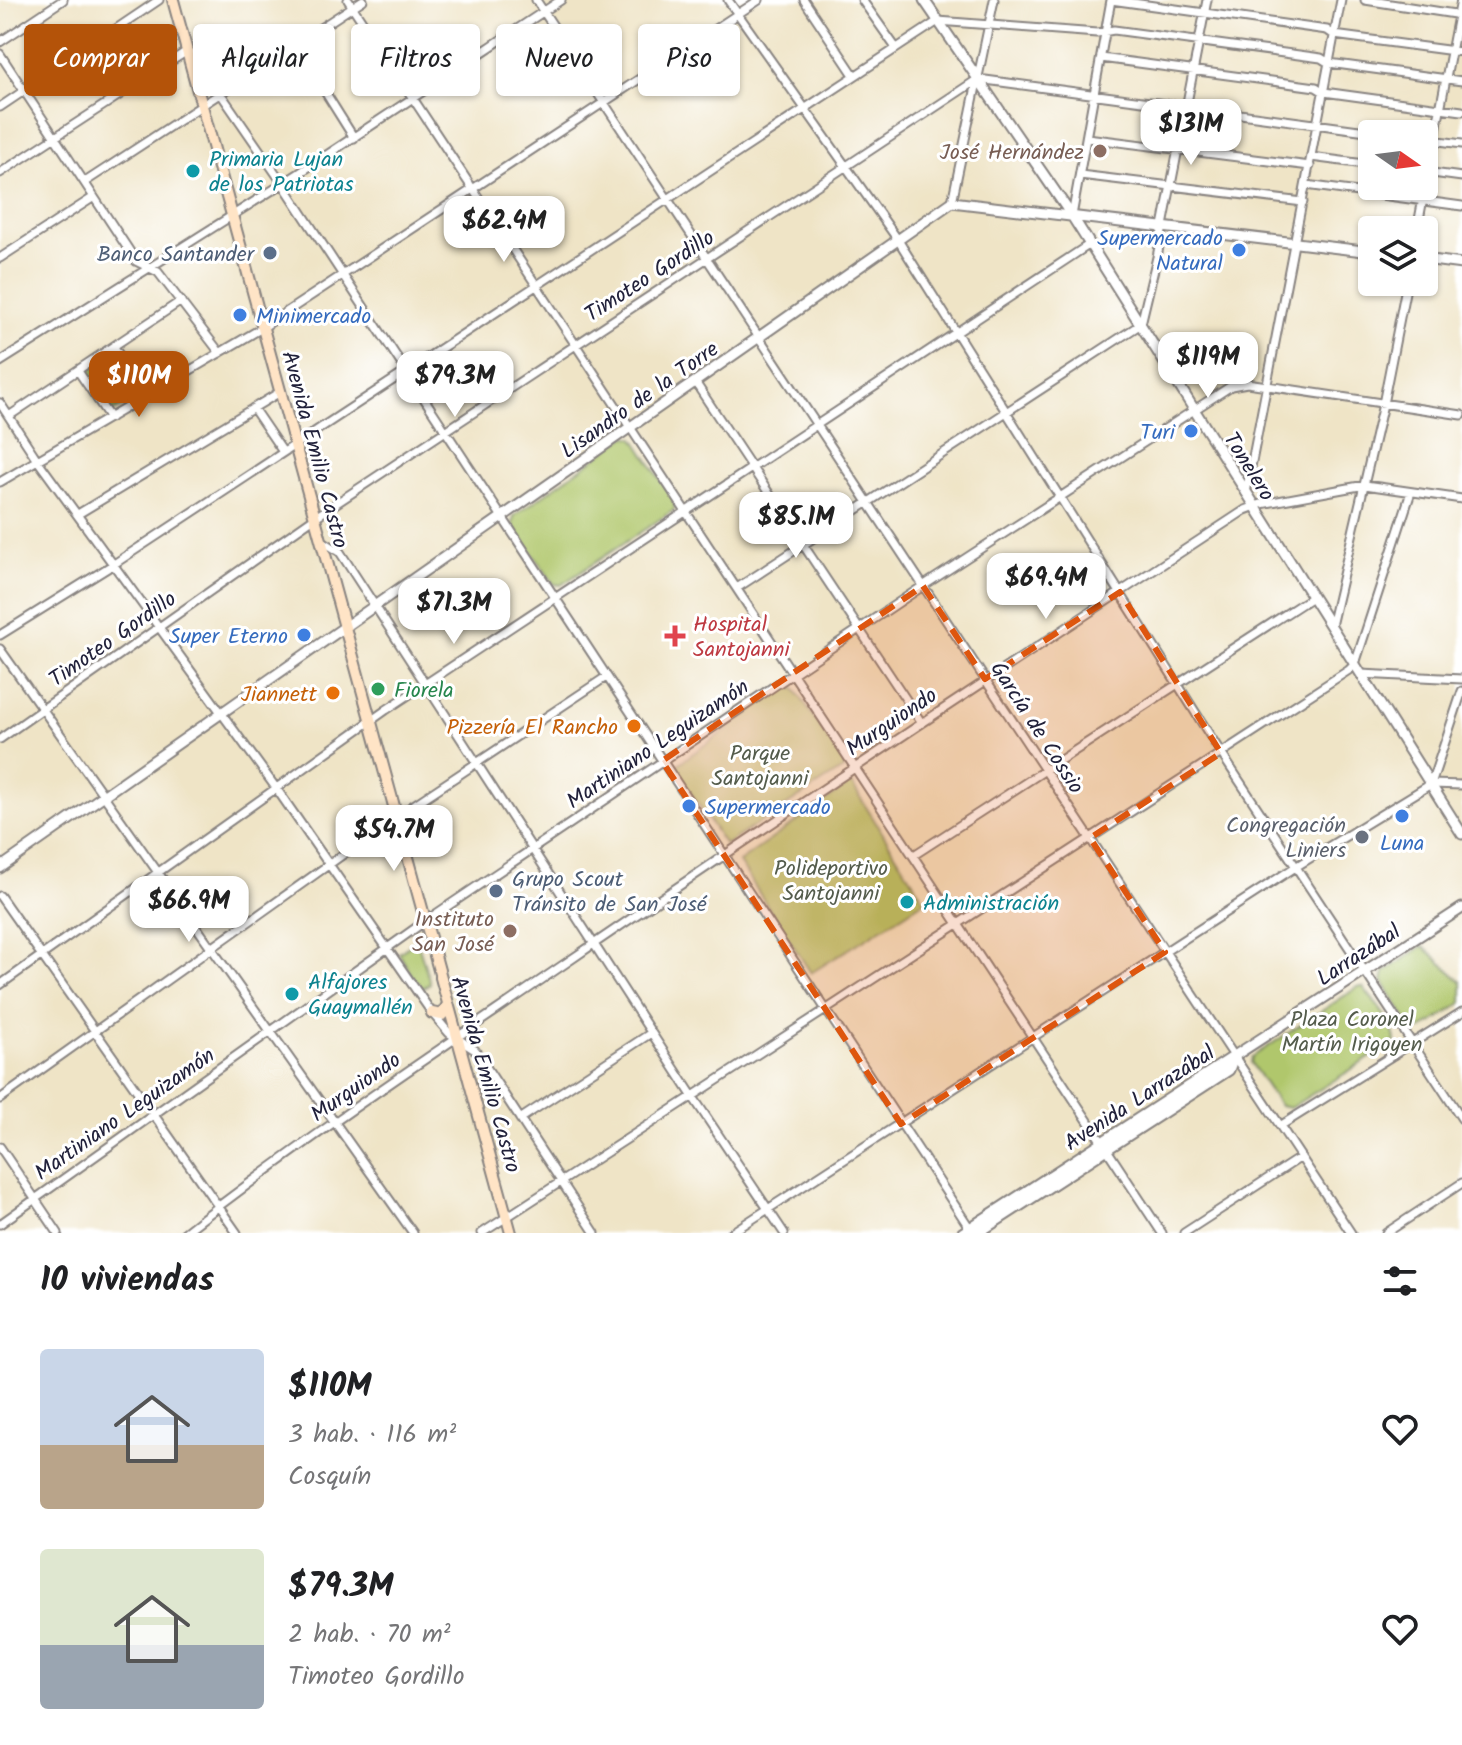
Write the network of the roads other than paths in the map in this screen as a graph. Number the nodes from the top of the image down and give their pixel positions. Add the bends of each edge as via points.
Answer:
1 (63, 0) edge
2 (159, 0) edge
3 (173, 0) edge
4 (363, 0) edge
5 (536, 0) edge
6 (561, 0) edge
7 (728, 0) edge
8 (759, 0) edge
9 (804, 0) edge
10 (862, 0) edge
11 (924, 0) edge
12 (994, 0) edge
13 (1111, 0) edge
14 (1207, 0) edge
15 (1341, 0) edge
16 (1365, 0) edge
17 (1461, 0) edge
18 (350, 4) edge
19 (543, 12) junction
20 (1205, 13) junction
21 (738, 14) junction
22 (1460, 15) edge
23 (938, 21) junction
24 (124, 24) edge
25 (322, 24) edge
26 (989, 24) junction
27 (1106, 32) junction
28 (1334, 35) junction
29 (0, 42) edge
30 (1199, 42) junction
31 (896, 48) junction
32 (1451, 50) junction
33 (187, 51) junction
34 (1462, 52) edge
35 (0, 54) edge
36 (193, 56) edge
37 (1101, 58) junction
38 (1329, 63) junction
39 (1194, 70) junction
40 (854, 75) junction
41 (978, 79) junction
42 (1446, 79) junction
43 (1462, 81) edge
44 (24, 90) edge
45 (24, 92) edge
46 (1324, 92) junction
47 (1094, 95) junction
48 (28, 96) edge
49 (218, 96) edge
50 (224, 96) edge
51 (328, 96) edge
52 (412, 99) junction
53 (604, 103) junction
54 (0, 107) edge
55 (202, 107) junction
56 (806, 107) junction
57 (1187, 107) junction
58 (1440, 108) junction
59 (1462, 111) edge
60 (1438, 120) edge
61 (1317, 125) junction
62 (1358, 130) edge
63 (56, 137) junction
64 (354, 138) junction
65 (1087, 138) junction
66 (1438, 141) edge
67 (1462, 144) edge
68 (1179, 149) junction
69 (1310, 161) junction
70 (1358, 164) edge
71 (845, 165) junction
72 (0, 173) edge
73 (1438, 174) edge
74 (1080, 175) junction
75 (1462, 177) edge
76 (85, 182) junction
77 (283, 184) junction
78 (1306, 185) junction
79 (1171, 186) junction
80 (473, 190) junction
81 (94, 197) junction
82 (667, 199) junction
83 (1423, 201) junction
84 (952, 202) junction
85 (1303, 202) junction
86 (1462, 206) edge
87 (231, 216) junction
88 (1072, 216) junction
89 (1420, 216) edge
90 (1163, 227) junction
91 (898, 240) junction
92 (1295, 242) junction
93 (1090, 244) junction
94 (1358, 250) edge
95 (0, 258) edge
96 (707, 259) junction
97 (1438, 261) edge
98 (1462, 264) edge
99 (149, 268) junction
100 (343, 276) junction
101 (537, 285) junction
102 (1404, 296) edge
103 (181, 301) junction
104 (1141, 324) junction
105 (262, 328) junction
106 (956, 332) junction
107 (759, 337) junction
108 (576, 344) junction
109 (114, 347) junction
110 (220, 353) junction
111 (0, 362) edge
112 (78, 371) junction
113 (406, 371) junction
114 (695, 382) junction
115 (1268, 387) junction
116 (280, 392) junction
117 (146, 397) junction
118 (0, 403) edge
119 (1383, 404) junction
120 (253, 408) junction
121 (1195, 410) junction
122 (1006, 411) junction
123 (1462, 415) edge
124 (9, 416) junction
125 (110, 418) junction
126 (816, 424) junction
127 (631, 425) junction
128 (445, 431) junction
129 (294, 445) junction
130 (283, 452) junction
131 (38, 461) junction
132 (751, 468) junction
133 (0, 482) edge
134 (1365, 485) junction
135 (1411, 492) junction
136 (1246, 493) junction
137 (1061, 498) junction
138 (1462, 499) edge
139 (867, 501) junction
140 (1254, 506) junction
141 (686, 510) junction
142 (78, 514) junction
143 (501, 516) junction
144 (314, 518) junction
145 (321, 540) junction
146 (803, 544) junction
147 (114, 564) junction
148 (923, 586) junction
149 (737, 588) junction
150 (1120, 592) junction
151 (555, 597) junction
152 (1312, 597) junction
153 (374, 605) junction
154 (344, 626) junction
155 (1331, 626) junction
156 (160, 627) junction
157 (860, 629) junction
158 (0, 635) edge
159 (0, 649) edge
160 (1355, 664) junction
161 (794, 673) junction
162 (1361, 674) junction
163 (606, 677) junction
164 (985, 679) junction
165 (1462, 679) edge
166 (1178, 683) junction
167 (425, 685) junction
168 (1462, 691) edge
169 (41, 710) junction
170 (221, 712) junction
171 (371, 721) junction
172 (921, 722) junction
173 (0, 739) edge
174 (1221, 753) junction
175 (662, 761) junction
176 (476, 763) junction
177 (856, 766) junction
178 (1044, 769) junction
179 (1431, 784) junction
180 (1462, 785) edge
181 (276, 788) junction
182 (104, 795) junction
183 (397, 816) junction
184 (1462, 834) edge
185 (1090, 838) junction
186 (532, 849) junction
187 (725, 855) junction
188 (914, 855) junction
189 (329, 863) junction
190 (1297, 866) junction
191 (0, 868) edge
192 (159, 873) junction
193 (0, 896) edge
194 (1462, 908) edge
195 (424, 922) junction
196 (959, 924) junction
197 (594, 944) junction
198 (210, 947) junction
199 (387, 949) junction
200 (1165, 952) junction
201 (41, 956) junction
202 (1365, 971) junction
203 (0, 985) edge
204 (447, 1006) junction
205 (825, 1011) junction
206 (1462, 1012) edge
207 (432, 1013) junction
208 (96, 1029) junction
209 (270, 1033) junction
210 (651, 1033) junction
211 (455, 1038) junction
212 (1033, 1038) junction
213 (1412, 1044) junction
214 (1234, 1057) junction
215 (693, 1097) junction
216 (0, 1099) edge
217 (154, 1114) junction
218 (520, 1119) junction
219 (1462, 1119) edge
220 (335, 1123) junction
221 (901, 1124) junction
222 (1280, 1126) junction
223 (1104, 1146) junction
224 (0, 1147) edge
225 (1301, 1157) junction
226 (560, 1183) junction
227 (1462, 1183) edge
228 (35, 1199) junction
229 (219, 1206) junction
230 (768, 1209) junction
231 (506, 1218) junction
232 (0, 1224) edge
233 (971, 1232) edge
234 (58, 1233) edge
235 (184, 1233) edge
236 (237, 1233) edge
237 (413, 1233) edge
238 (482, 1233) edge
239 (511, 1233) edge
240 (595, 1233) edge
241 (731, 1233) edge
242 (784, 1233) edge
243 (1162, 1233) edge
244 (1184, 1233) edge
245 (1351, 1233) edge
246 (1386, 1233) edge

1 - 29 street
2 - 24 street
3 - 33 main road, Avenida Emilio Castro
4 - 18 street
5 - 19 street, García de Cossio
6 - 19 street
7 - 21 street
8 - 21 street
9 - 40 street
10 - 31 street
11 - 23 street, Tonelero
12 - 26 street
13 - 20 street
13 - 27 street
14 - 20 street
15 - 28 street
16 - 22 street
17 - 22 street
18 - 25 street
18 - 52 street
19 - 52 street
19 - 53 street, García de Cossio
20 - 28 street
20 - 30 street
21 - 53 street
21 - 56 street
22 - 32 street
23 - 26 street
23 - 31 street
23 - 41 street, Tonelero
26 - 27 street
26 - 41 street
27 - 30 street
27 - 37 street
28 - 32 street
28 - 38 street
30 - 38 street
30 - 39 street
31 - 40 street
32 - 34 street
32 - 42 street
33 - 36 street
33 - 55 main road, Avenida Emilio Castro
33 - 63 street
35 - 44 street
37 - 39 street
37 - 47 street
38 - 42 street
38 - 46 street
39 - 46 street
39 - 57 street
40 - 56 street
41 - 47 street
41 - 71 street, Timoteo Gordillo
41 - 84 street
41 - 88 street, Tonelero
42 - 43 street
42 - 58 street
45 - 54 street
46 - 58 street
46 - 61 street
47 - 57 street
47 - 65 street
48 - 63 street
49 - 55 street
50 - 77 street
51 - 64 street
52 - 64 street
52 - 80 street
53 - 80 street
53 - 82 street, García de Cossio
55 - 76 street
55 - 87 main road, Avenida Emilio Castro
56 - 71 street
56 - 82 street
57 - 61 street
57 - 68 street
58 - 59 street
58 - 60 street
61 - 62 street
61 - 69 street
63 - 72 street
63 - 76 street
64 - 77 street
65 - 68 street
65 - 74 street
66 - 67 street
68 - 69 street
68 - 79 street
69 - 70 street
69 - 78 street
71 - 91 street
71 - 96 street, Timoteo Gordillo
73 - 75 street
74 - 79 street
74 - 88 street
76 - 81 street
77 - 87 street
77 - 100 street
78 - 83 street
78 - 85 street
79 - 85 street
79 - 90 street
80 - 100 street
80 - 101 street
81 - 95 street
81 - 99 street via 136,261
82 - 96 street, García de Cossio
82 - 101 street
83 - 86 street
83 - 89 street
84 - 88 street
84 - 91 street, Lisandro de la Torre
85 - 92 street
87 - 99 street
87 - 105 main road, Avenida Emilio Castro
88 - 90 street
88 - 93 street, Tonelero
90 - 92 street
90 - 104 street
91 - 106 street
91 - 107 street, Lisandro de la Torre
92 - 94 street
92 - 115 street
93 - 104 street, Tonelero
93 - 106 street
96 - 107 street, García de Cossio
96 - 108 street, Timoteo Gordillo
97 - 98 street
99 - 103 street
99 - 111 street
100 - 105 street
100 - 113 street
101 - 108 street
101 - 113 street
102 - 119 street
103 - 109 street
103 - 110 street
104 - 121 street, Tonelero
104 - 122 street
105 - 110 street
105 - 116 main road, Avenida Emilio Castro
106 - 122 street
106 - 126 street
107 - 114 street, Lisandro de la Torre
107 - 126 street, García de Cossio
108 - 127 street
108 - 128 street, Timoteo Gordillo
109 - 112 street
109 - 117 street
110 - 117 street
112 - 124 street
112 - 125 street
113 - 128 street
113 - 129 street
114 - 127 street, Lisandro de la Torre
114 - 132 street
115 - 119 street, Martiniano Leguizamón
115 - 121 street, Martiniano Leguizamón via 1239,384
115 - 136 street
116 - 120 street
116 - 129 main road, Avenida Emilio Castro
117 - 125 street
118 - 124 street
119 - 123 street, Martiniano Leguizamón
119 - 134 street
120 - 130 street
120 - 142 street
121 - 136 street, Tonelero
121 - 137 street, Martiniano Leguizamón
122 - 137 street
122 - 139 street
124 - 131 street
125 - 131 street
126 - 132 street
126 - 139 street, García de Cossio
127 - 141 street
127 - 143 street, Lisandro de la Torre
128 - 143 street
128 - 144 street, Timoteo Gordillo
129 - 130 street
129 - 144 main road, Avenida Emilio Castro
130 - 147 street
131 - 133 street
131 - 142 street
132 - 141 street
132 - 146 street
134 - 135 street, Murguiondo
134 - 140 street, Murguiondo
134 - 155 street
135 - 138 street, Murguiondo
135 - 160 street
136 - 140 street, Tonelero
137 - 148 street, Martiniano Leguizamón
137 - 150 street
139 - 146 street
139 - 148 street, García de Cossio
140 - 150 street, Murguiondo
140 - 152 street, Tonelero
141 - 149 street
141 - 151 street
142 - 147 street
143 - 151 street
143 - 153 street, Lisandro de la Torre
144 - 145 main road, Avenida Emilio Castro
144 - 156 street, Timoteo Gordillo
145 - 153 street via 340,552
145 - 154 main road, Avenida Emilio Castro
146 - 149 street
146 - 157 street
147 - 156 street
147 - 158 street
148 - 157 street, Martiniano Leguizamón
148 - 164 street, García de Cossio
149 - 161 street
150 - 164 street, Murguiondo
150 - 166 street
151 - 163 street
151 - 167 street
152 - 155 street, Tonelero
152 - 166 street
153 - 154 street, Lisandro de la Torre
153 - 167 street
154 - 170 street, Lisandro de la Torre
154 - 171 main road, Avenida Emilio Castro
155 - 160 street, Tonelero
156 - 169 street, Timoteo Gordillo
156 - 170 street
157 - 161 street, Martiniano Leguizamón
157 - 172 street
159 - 169 street
160 - 162 street, Tonelero
160 - 174 street
161 - 175 street, Martiniano Leguizamón
161 - 177 street
162 - 165 street
162 - 179 street, Tonelero
163 - 175 street
163 - 176 street
164 - 172 street, Murguiondo
164 - 178 street, García de Cossio
166 - 174 street
166 - 178 street
167 - 171 street
167 - 176 street
168 - 179 street
169 - 173 street, Timoteo Gordillo
169 - 182 street
170 - 181 street
170 - 182 street, Lisandro de la Torre
171 - 181 street
171 - 183 main road, Avenida Emilio Castro
172 - 177 street, Murguiondo
174 - 185 street
174 - 190 street
175 - 186 street, Martiniano Leguizamón
175 - 187 street
176 - 183 street
176 - 186 street
177 - 187 street, Murguiondo
177 - 188 street
178 - 185 street, García de Cossio
178 - 188 street
179 - 180 street
179 - 184 street, Tonelero
179 - 190 street
181 - 189 street
181 - 192 street
182 - 191 street, Lisandro de la Torre
182 - 192 street
183 - 189 street
183 - 195 main road, Avenida Emilio Castro
185 - 196 street
185 - 200 street, García de Cossio
186 - 195 street, Martiniano Leguizamón
186 - 197 street
187 - 197 street, Murguiondo
187 - 205 street
188 - 196 street
189 - 198 street
189 - 199 street
190 - 200 street
190 - 202 street
192 - 198 street
192 - 201 street
193 - 201 street
194 - 202 street, Larrazábal
195 - 199 street, Martiniano Leguizamón
195 - 204 main road, Avenida Emilio Castro
196 - 205 street
196 - 212 street
197 - 210 street
197 - 211 street, Murguiondo
198 - 208 street
198 - 209 street
199 - 207 street
199 - 209 street, Martiniano Leguizamón
200 - 212 street
200 - 214 street, García de Cossio
201 - 203 street
201 - 208 street
202 - 213 street
202 - 214 street, Larrazábal
204 - 207 main road via 442,1015
204 - 211 main road, Avenida Emilio Castro
205 - 215 street
205 - 221 street
206 - 213 street
207 - 211 street
208 - 216 street
208 - 217 street
209 - 217 street, Martiniano Leguizamón
209 - 220 street
210 - 215 street
210 - 218 street
211 - 218 street via 475,1050
211 - 220 street, Murguiondo
211 - 231 main road, Avenida Emilio Castro
212 - 221 street
212 - 223 street
213 - 219 street
213 - 222 street
214 - 222 street, García de Cossio
214 - 223 street, Avenida Larrazábal
215 - 226 street
215 - 230 street
217 - 228 street, Martiniano Leguizamón
217 - 229 street
218 - 226 street
220 - 229 street, Murguiondo
220 - 237 street
221 - 230 street
221 - 233 street
222 - 225 street, García de Cossio
223 - 233 street, Avenida Larrazábal
223 - 243 street
224 - 228 street
225 - 244 street
225 - 245 street, García de Cossio
226 - 231 street
226 - 240 street
227 - 246 street
228 - 232 street, Martiniano Leguizamón
228 - 234 street
229 - 235 street, Murguiondo
229 - 236 street
230 - 241 street
230 - 242 street
231 - 238 street
231 - 239 main road, Avenida Emilio Castro

